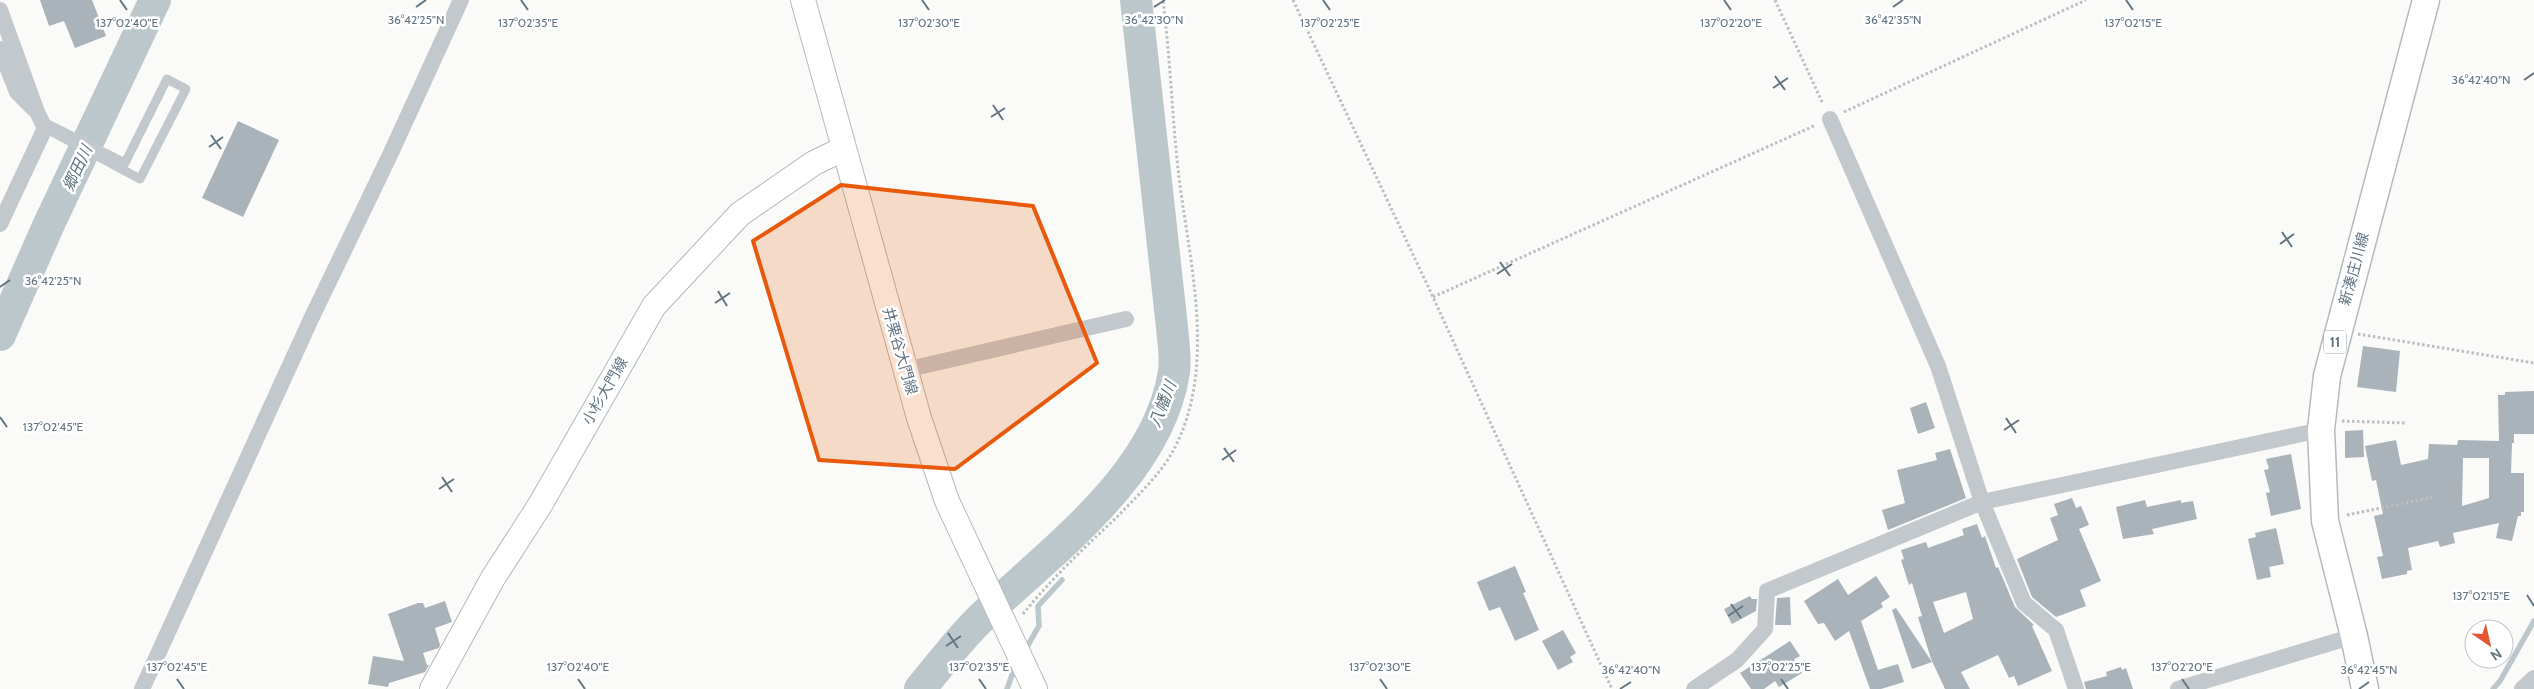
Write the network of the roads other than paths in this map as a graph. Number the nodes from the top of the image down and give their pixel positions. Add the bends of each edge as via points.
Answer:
1 (8, 0) edge
2 (461, 0) edge
3 (802, 0) edge
4 (2426, 0) edge
5 (0, 10) edge
6 (0, 49) edge
7 (1830, 118) road end
8 (42, 121) junction
9 (842, 149) junction
10 (0, 224) edge
11 (1126, 319) dead end
12 (905, 370) junction
13 (2321, 430) junction
14 (1982, 502) junction
15 (2354, 636) junction
16 (2534, 678) edge
17 (142, 689) edge
18 (432, 689) edge
19 (1035, 689) edge
20 (1694, 689) edge
21 (2076, 689) edge
22 (2178, 689) edge
23 (2365, 689) edge
24 (2522, 689) edge

1 - 8 street via 36,84
2 - 17 street
3 - 9 main road, 井栗谷大門線
4 - 13 main road, 新湊庄川線 / 11 via 2326,376
5 - 8 street
6 - 8 street via 17,92
7 - 14 street via 1938,366
8 - 8 lane via 125,163 167,79 186,89 140,179
8 - 10 street
9 - 12 main road, 井栗谷大門線
9 - 18 main road, 小杉大門線 via 814,163 740,214 654,306 540,505 493,578
11 - 12 street
12 - 19 main road, 井栗谷大門線 via 947,501
13 - 14 street
13 - 15 main road, 新湊庄川線 / 11 via 2325,521
14 - 20 street via 1767,591 1765,629 1737,660
14 - 21 street via 2024,603 2056,630
15 - 22 street
15 - 23 main road, 新湊庄川線 / 11
16 - 24 street

